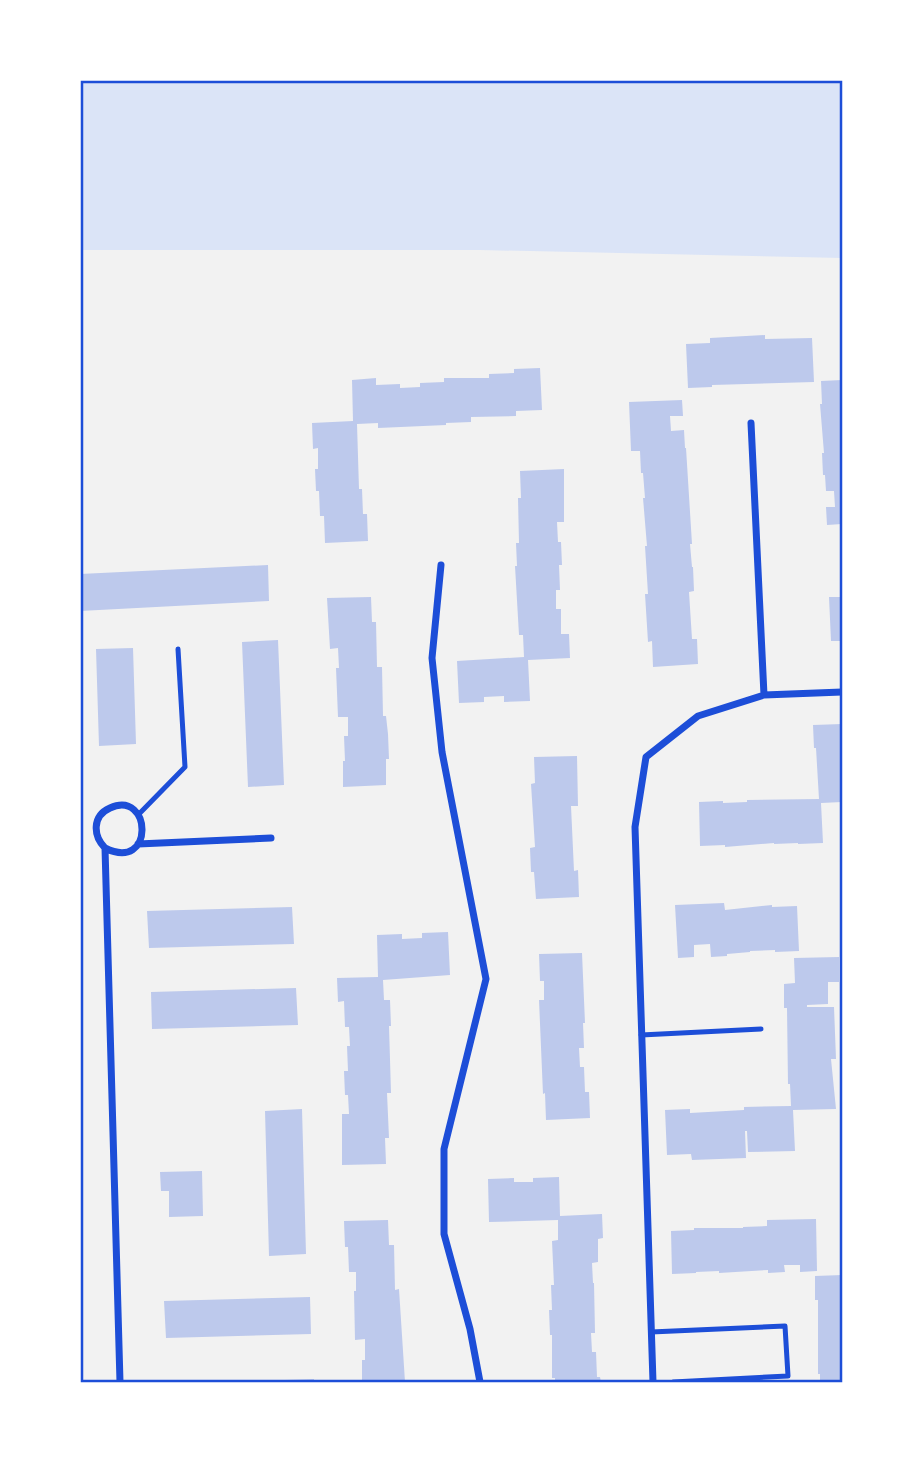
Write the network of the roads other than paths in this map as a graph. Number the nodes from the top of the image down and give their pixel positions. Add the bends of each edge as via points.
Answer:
1 (751, 424) dead end
2 (441, 565) dead end
3 (178, 649) dead end
4 (842, 692) edge
5 (764, 695) junction
6 (138, 815) junction
7 (271, 838) dead end
8 (138, 844) junction
9 (105, 848) junction
10 (761, 1030) dead end
11 (641, 1035) junction
12 (651, 1332) junction
13 (120, 1382) edge
14 (481, 1382) edge
15 (653, 1382) edge
16 (673, 1382) edge

1 - 5 street
2 - 14 street via 432,658 442,752 486,979 444,1149 444,1234
3 - 6 lane via 185,767
4 - 5 street
5 - 11 street via 698,716 646,757 635,827
6 - 8 street via 143,826
6 - 9 street via 125,806 100,815 96,832
7 - 8 street
8 - 9 street via 123,853
9 - 13 street
10 - 11 lane
11 - 12 street
12 - 15 street
12 - 16 lane via 785,1326 788,1376

